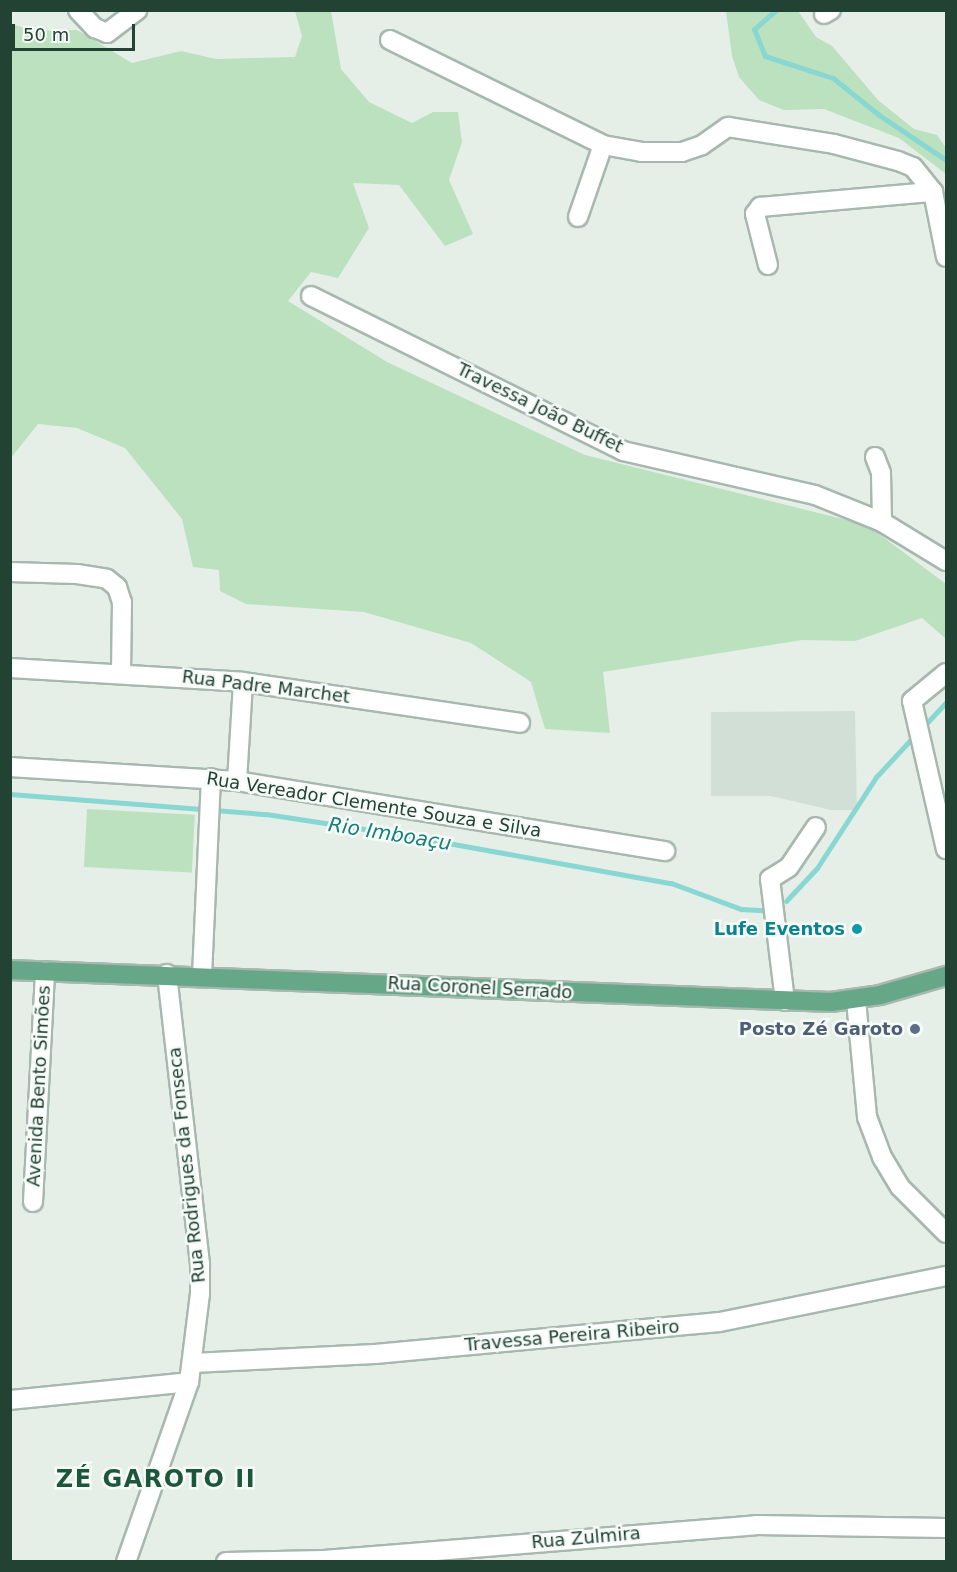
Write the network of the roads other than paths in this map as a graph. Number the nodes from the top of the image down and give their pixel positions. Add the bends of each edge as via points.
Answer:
1 (78, 10) edge
2 (137, 10) edge
3 (390, 40) dead end
4 (603, 145) junction
5 (933, 192) junction
6 (578, 217) dead end
7 (946, 257) edge
8 (768, 265) dead end
9 (311, 296) dead end
10 (875, 457) dead end
11 (882, 522) junction
12 (946, 561) edge
13 (10, 572) edge
14 (10, 668) edge
15 (121, 672) junction
16 (946, 673) edge
17 (243, 682) junction
18 (520, 723) dead end
19 (10, 766) edge
20 (211, 778) junction
21 (237, 781) junction
22 (816, 827) dead end
23 (946, 849) edge
24 (665, 851) dead end
25 (10, 970) edge
26 (45, 971) junction
27 (167, 974) junction
28 (202, 976) junction
29 (946, 976) edge
30 (856, 1000) junction
31 (784, 1001) junction
32 (33, 1202) dead end
33 (946, 1233) edge
34 (946, 1276) edge
35 (193, 1363) junction
36 (189, 1382) junction
37 (10, 1400) edge
38 (946, 1528) edge
39 (323, 1561) edge
40 (126, 1562) edge
41 (226, 1562) edge

1 - 2 street via 102,33 112,31
3 - 4 street
4 - 5 street via 641,152 682,152 702,145 728,127 834,144 898,161 913,167
4 - 6 street
5 - 7 street
5 - 8 street via 760,207 755,214
9 - 11 street, Travessa João Buffet via 623,451 815,495
10 - 11 street via 881,473
11 - 12 street, Travessa João Buffet
13 - 15 street via 77,574 107,579 117,587 122,602
14 - 15 street, Rua Padre Marchet
15 - 17 street, Rua Padre Marchet
16 - 23 street via 915,709
17 - 18 street, Rua Padre Marchet
17 - 21 street
19 - 20 street, Rua Vereador Clemente Souza e Silva
20 - 21 street, Rua Vereador Clemente Souza e Silva
20 - 28 street
21 - 24 street, Rua Vereador Clemente Souza e Silva
22 - 31 street via 789,867 770,879
25 - 26 main road, Rua Coronel Serrado
26 - 27 main road, Rua Coronel Serrado
26 - 32 street, Avenida Bento Simões
27 - 28 main road, Rua Coronel Serrado
27 - 35 street, Rua Rodrigues da Fonseca via 200,1264
28 - 31 main road, Rua Coronel Serrado
29 - 30 main road, Rua Coronel Serrado
30 - 31 main road, Rua Coronel Serrado
30 - 33 street via 867,1117 882,1157 900,1187
34 - 35 street, Travessa Pereira Ribeiro via 708,1323 375,1354
35 - 36 street, Rua Rodrigues da Fonseca
36 - 37 street
36 - 40 street, Rua Rodrigues da Fonseca
38 - 39 street, Rua Zulmira via 756,1525
39 - 41 street, Rua Zulmira

